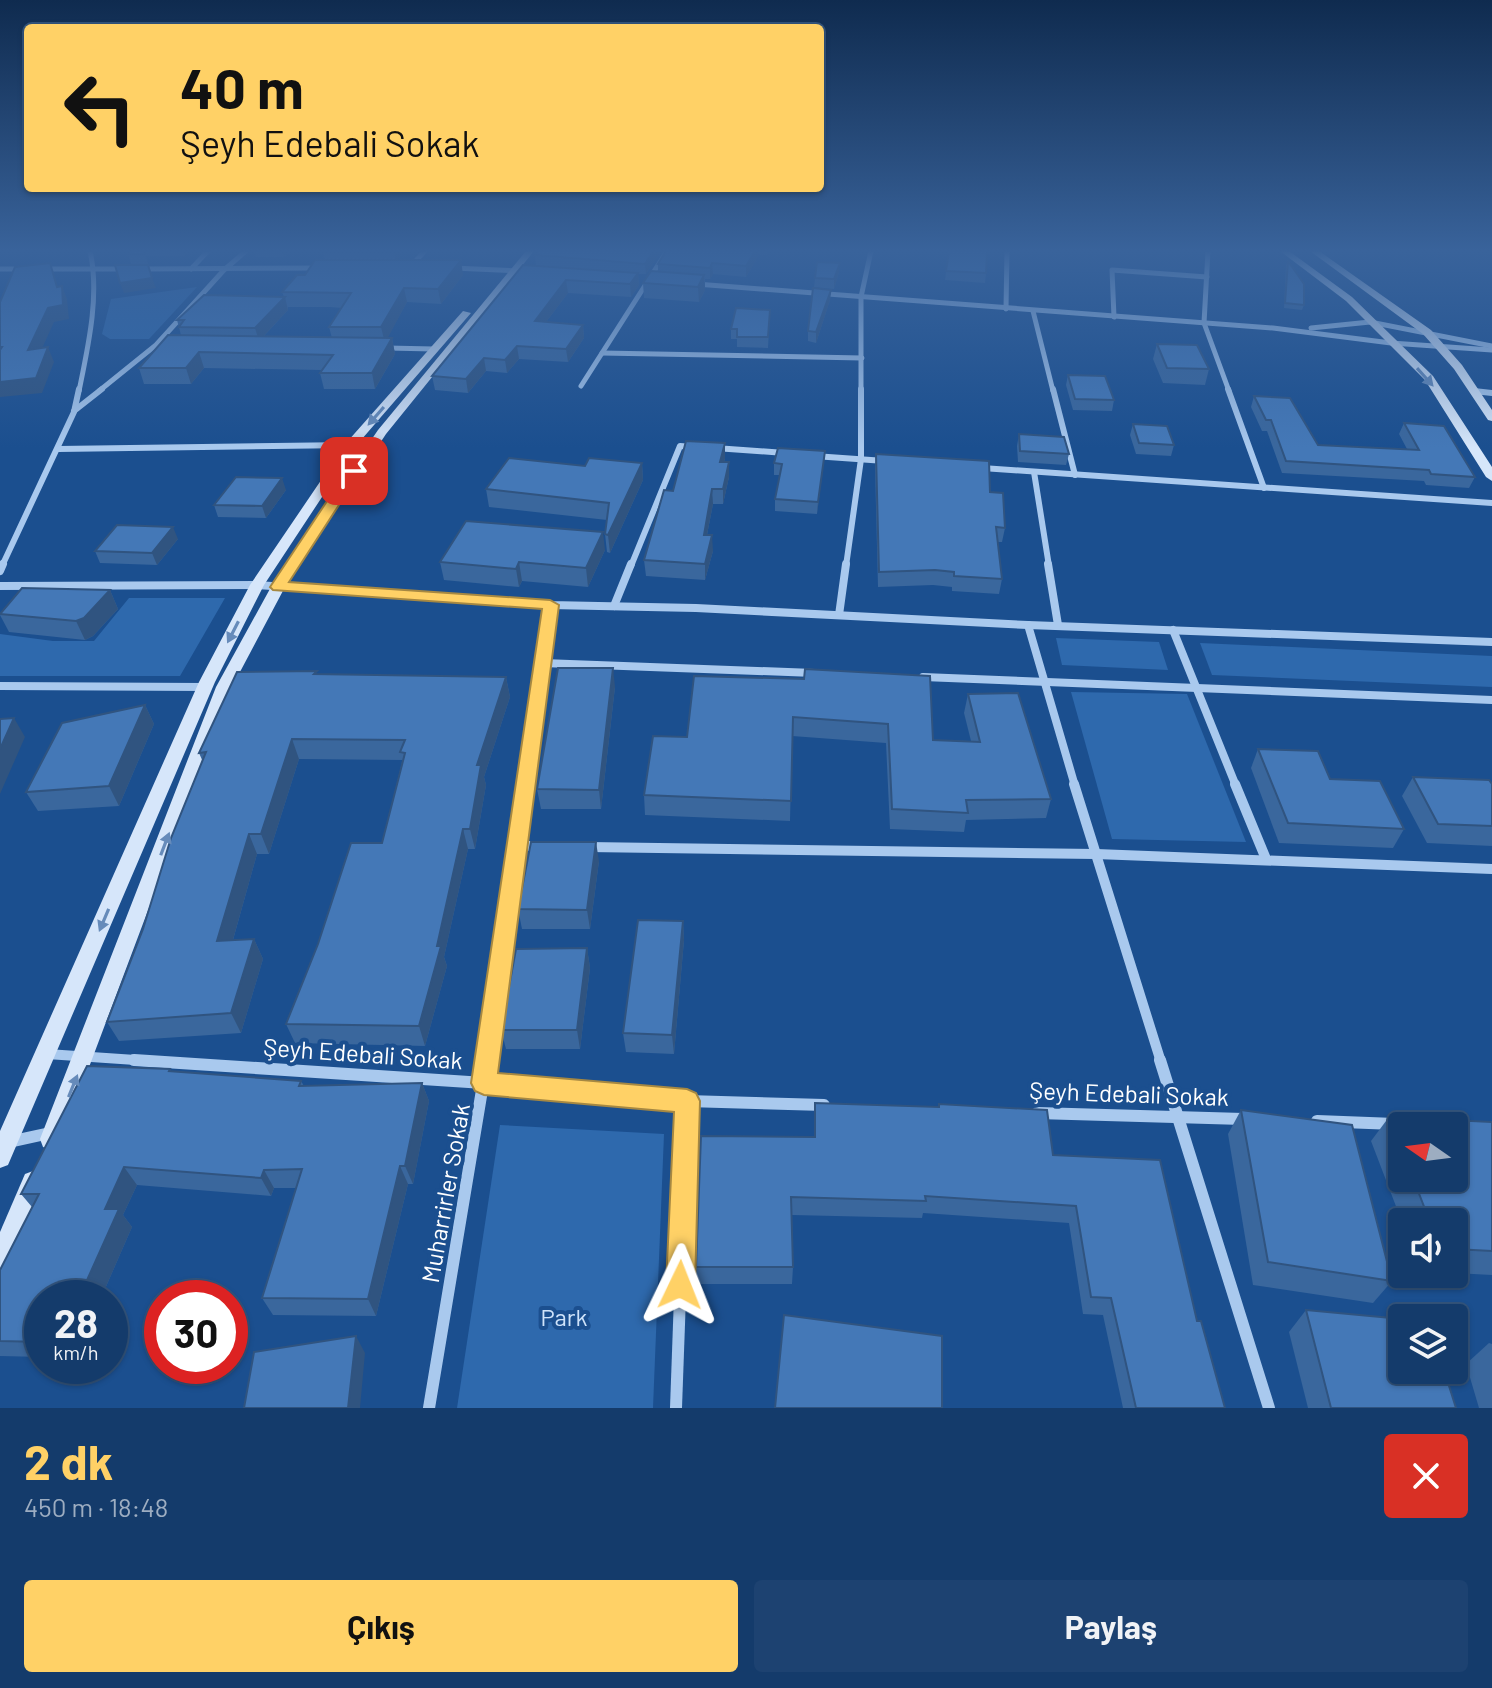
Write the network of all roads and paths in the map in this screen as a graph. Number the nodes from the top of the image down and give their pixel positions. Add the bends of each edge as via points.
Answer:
1 (90, 317) edge
2 (182, 317) edge
3 (468, 317) edge
4 (477, 317) edge
5 (624, 317) edge
6 (861, 317) edge
7 (1034, 317) edge
8 (1110, 317) edge
9 (1114, 317) joint
10 (1204, 317) edge
11 (1365, 317) edge
12 (1406, 317) edge
13 (1370, 322) junction
14 (1204, 323) junction
15 (1280, 329) junction
16 (1427, 332) junction
17 (1391, 343) junction
18 (156, 345) junction
19 (171, 345) edge
20 (373, 348) edge
21 (1441, 348) junction
22 (1492, 348) edge
23 (434, 349) junction
24 (602, 353) junction
25 (862, 358) junction
26 (581, 386) dead end
27 (1474, 391) junction
28 (1492, 393) edge
29 (74, 412) junction
30 (1492, 418) edge
31 (351, 445) junction
32 (58, 449) junction
33 (861, 459) junction
34 (892, 461) edge
35 (971, 467) edge
36 (1034, 472) junction
37 (1075, 475) junction
38 (1492, 477) edge
39 (1264, 488) junction
40 (1492, 503) edge
41 (0, 571) edge
42 (257, 585) junction
43 (0, 586) edge
44 (278, 587) junction
45 (550, 605) junction
46 (614, 606) junction
47 (839, 615) junction
48 (1028, 625) junction
49 (1058, 625) junction
50 (1173, 630) junction
51 (1492, 642) edge
52 (543, 663) junction
53 (823, 673) edge
54 (917, 676) edge
55 (1042, 681) junction
56 (0, 686) edge
57 (205, 687) junction
58 (1199, 688) junction
59 (1492, 700) edge
60 (515, 846) junction
61 (547, 846) edge
62 (578, 847) edge
63 (1096, 854) junction
64 (1266, 859) junction
65 (1492, 869) edge
66 (46, 1054) junction
67 (85, 1057) junction
68 (484, 1083) junction
69 (687, 1101) junction
70 (845, 1106) edge
71 (1018, 1112) edge
72 (1179, 1117) junction
73 (1257, 1120) edge
74 (1304, 1121) edge
75 (1388, 1123) edge
76 (54, 1132) junction
77 (2, 1148) edge
78 (0, 1262) edge
79 (429, 1408) edge
80 (676, 1408) edge
81 (1269, 1408) edge

1 - 29 street
2 - 18 street
3 - 23 street
4 - 44 street via 382,432
5 - 24 street
6 - 25 street
7 - 37 street
8 - 9 street
9 - 14 street
10 - 14 street
11 - 13 street
12 - 16 street
13 - 15 street
13 - 16 street
13 - 17 street
14 - 15 street
14 - 39 street
15 - 17 street
16 - 21 street
16 - 22 street
17 - 21 street
17 -> 38 street via 1429,378
18 - 19 street
18 - 29 street
20 - 23 street
21 - 22 street
21 - 27 street
23 -> 31 street
24 - 25 street
24 - 26 street
25 - 33 street
27 - 28 street
27 - 30 street
29 - 32 street
31 - 32 street
31 - 42 street
32 - 41 street
33 - 34 street
33 - 46 street via 680,446
33 - 47 street
35 - 36 street
36 - 37 street
36 - 49 street
37 - 39 street
39 - 40 street
42 - 43 street
42 - 44 street
42 -> 57 street
44 - 45 street
67 -> 44 street via 224,687
45 - 46 street
45 - 52 street, Muharrirler Sokak
46 - 47 street
47 - 48 street
48 - 49 street
48 - 55 street
49 - 50 street
50 - 51 street
50 - 58 street
52 - 53 street
52 - 60 street, Muharrirler Sokak
54 - 55 street
55 - 58 street
55 - 63 street
56 - 57 street
57 -> 66 street
58 - 59 street
58 - 64 street
60 - 61 street
60 - 68 street, Muharrirler Sokak
62 - 63 street
63 - 64 street
63 - 72 street
64 - 65 street
66 - 67 street, Şeyh Edebali Sokak
66 - 77 street
67 - 68 street, Şeyh Edebali Sokak
76 -> 67 street
68 - 69 street, Şeyh Edebali Sokak
68 - 79 street, Muharrirler Sokak
69 - 70 street, Şeyh Edebali Sokak
69 - 80 street
71 - 72 street, Şeyh Edebali Sokak
72 - 73 street, Şeyh Edebali Sokak
72 - 81 street
74 - 75 street
76 - 77 street
76 - 78 street

